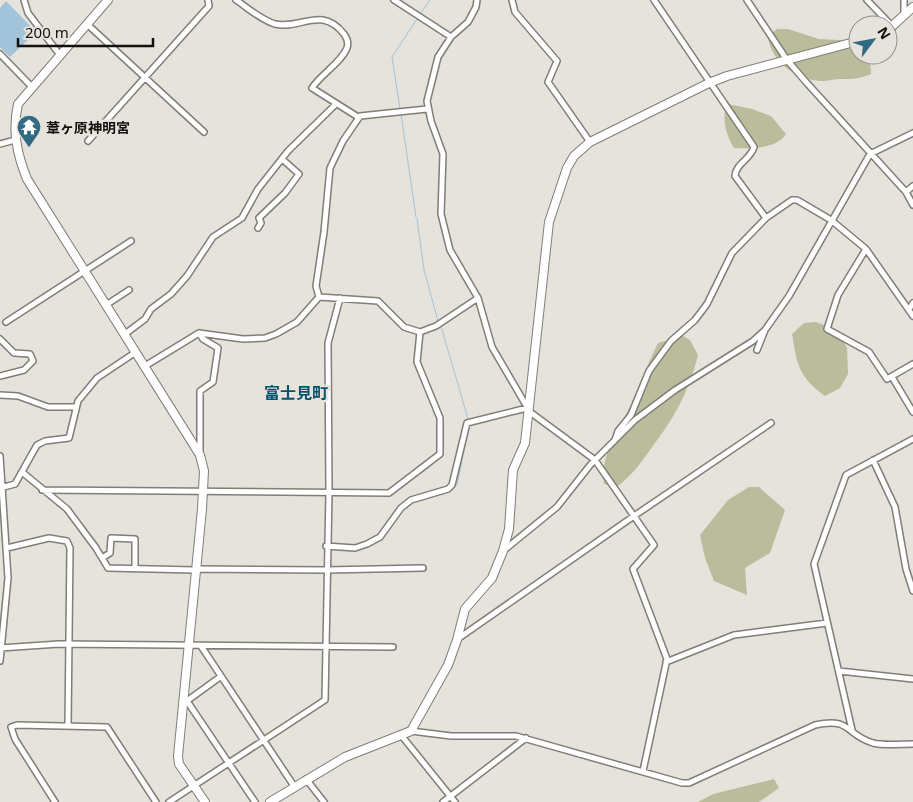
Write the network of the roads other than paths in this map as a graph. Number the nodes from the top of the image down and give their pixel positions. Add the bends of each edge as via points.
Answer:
1 (24, 0) edge
2 (108, 0) edge
3 (208, 0) edge
4 (236, 0) edge
5 (394, 0) edge
6 (477, 0) edge
7 (512, 0) edge
8 (654, 0) edge
9 (747, 0) edge
10 (866, 0) edge
11 (904, 0) edge
12 (913, 7) edge
13 (879, 15) edge
14 (904, 16) junction
15 (898, 22) edge
16 (87, 24) junction
17 (451, 37) junction
18 (848, 44) edge
19 (0, 54) edge
20 (60, 55) junction
21 (787, 60) junction
22 (144, 76) junction
23 (709, 83) junction
24 (32, 88) junction
25 (336, 104) junction
26 (427, 109) junction
27 (358, 117) junction
28 (204, 132) dead end
29 (913, 133) edge
30 (15, 140) junction
31 (88, 141) dead end
32 (590, 142) junction
33 (0, 144) edge
34 (870, 154) junction
35 (282, 159) junction
36 (913, 186) edge
37 (906, 192) junction
38 (913, 205) edge
39 (766, 218) junction
40 (831, 220) junction
41 (258, 228) dead end
42 (131, 241) dead end
43 (866, 249) junction
44 (85, 271) junction
45 (129, 290) dead end
46 (319, 297) junction
47 (340, 298) junction
48 (478, 298) junction
49 (913, 303) edge
50 (106, 305) junction
51 (909, 309) junction
52 (913, 316) edge
53 (6, 322) dead end
54 (765, 330) junction
55 (420, 332) junction
56 (199, 333) junction
57 (125, 334) junction
58 (0, 339) edge
59 (757, 350) dead end
60 (136, 352) junction
61 (913, 364) edge
62 (145, 366) junction
63 (0, 376) edge
64 (892, 377) junction
65 (0, 395) edge
66 (76, 407) junction
67 (528, 410) junction
68 (913, 412) edge
69 (771, 424) dead end
70 (913, 439) edge
71 (615, 440) junction
72 (200, 455) junction
73 (0, 456) edge
74 (595, 460) junction
75 (873, 460) junction
76 (22, 472) junction
77 (1, 488) edge
78 (42, 490) junction
79 (203, 491) junction
80 (329, 492) junction
81 (634, 516) junction
82 (326, 546) junction
83 (7, 548) junction
84 (503, 552) junction
85 (102, 558) junction
86 (135, 568) junction
87 (423, 568) dead end
88 (195, 569) junction
89 (326, 570) junction
90 (913, 591) edge
91 (826, 623) junction
92 (457, 640) junction
93 (70, 645) junction
94 (189, 646) junction
95 (201, 646) junction
96 (327, 647) junction
97 (392, 647) dead end
98 (1, 648) edge
99 (0, 661) edge
100 (666, 662) junction
101 (838, 670) junction
102 (220, 677) junction
103 (913, 680) edge
104 (185, 702) junction
105 (68, 726) junction
106 (853, 730) junction
107 (411, 731) junction
108 (401, 735) junction
109 (526, 738) junction
110 (262, 740) junction
111 (913, 744) edge
112 (228, 763) junction
113 (642, 771) junction
114 (306, 779) junction
115 (194, 786) junction
116 (294, 786) junction
117 (450, 796) junction
118 (56, 802) edge
119 (156, 802) edge
120 (169, 802) edge
121 (205, 802) edge
122 (255, 802) edge
123 (270, 802) edge
124 (324, 802) edge
125 (443, 802) edge
126 (455, 802) edge

1 - 20 street via 28,14
2 - 16 main road
3 - 22 street via 209,6
4 - 25 street via 269,22 278,24 317,19 329,21 341,31 348,46 312,88
5 - 17 street
6 - 17 street via 468,22
7 - 32 street via 515,12 557,61 548,82
8 - 23 street
9 - 21 street
10 - 13 street
11 - 14 street
12 - 14 main road
14 - 15 main road
16 - 20 main road
16 - 22 street
17 - 26 street via 438,57
18 - 21 main road
19 - 24 street
20 - 24 main road
21 - 23 main road
21 - 34 street
22 - 28 street
22 - 31 street
23 - 32 main road
23 - 39 street via 754,146 751,154 736,169 735,176
24 - 30 main road via 18,104
25 - 27 street
25 - 35 street
26 - 27 street
26 - 48 street via 443,154 441,197 446,234 454,260
27 - 46 street via 328,175 316,286
29 - 34 street
30 - 33 street
30 - 44 main road via 27,179
32 - 67 main road via 574,156 549,222
34 - 37 street
34 - 40 street
35 - 41 street via 299,174 259,218
35 - 57 street via 258,189 242,218 213,237 171,294
36 - 37 street
37 - 38 street
39 - 40 street via 792,200 797,200
39 - 71 street via 732,254 712,296 694,320 662,352
40 - 43 street
40 - 54 street via 789,296
42 - 44 street
43 - 51 street
43 - 64 street via 838,295 827,329 869,352 887,379
44 - 50 main road
44 - 53 street
45 - 50 street
46 - 47 street
46 - 56 street via 297,322 265,338 243,339
47 - 55 street via 378,301 404,327
47 - 80 street via 328,343
48 - 55 street via 436,326
48 - 67 street via 492,348
49 - 51 street
50 - 57 main road
51 - 52 street
54 - 59 street
54 - 71 street via 675,390 635,420
55 - 80 street via 418,362 440,418 440,454 389,493
56 - 62 street
56 - 72 street via 218,348 213,382 200,391
57 - 60 main road
58 - 63 street via 14,352 30,354 33,361 24,370
60 - 62 main road
60 - 66 street via 97,378
61 - 64 street
62 - 72 main road
64 - 68 street
65 - 66 street via 18,396 48,407
66 - 76 street via 69,438 37,444
67 - 74 street
67 - 82 street via 467,423 452,485 448,489 411,500 401,508 380,537 355,548
67 - 84 main road via 525,443 513,470 509,529
69 - 81 street
70 - 75 street
71 - 74 street
72 - 79 main road via 204,471
73 - 77 street
74 - 81 street
74 - 84 street via 556,507
75 - 90 street via 895,507
75 - 91 street via 846,475 814,564
76 - 77 street via 14,484
76 - 78 street
77 - 83 street
78 - 79 street
78 - 85 street via 68,510
79 - 80 street
79 - 88 main road
80 - 82 street
81 - 92 street
81 - 100 street via 654,545 633,570
82 - 89 street
83 - 93 street via 50,538 67,541 72,555
83 - 98 street via 8,578
84 - 92 main road via 492,578 465,609
85 - 86 street via 108,568
85 - 86 street via 110,553 111,538 135,538
86 - 88 street
87 - 89 street
88 - 89 street
88 - 94 main road
89 - 96 street
91 - 100 street via 734,635
91 - 101 street
92 - 107 main road via 448,665
93 - 94 street
93 - 98 street
93 - 105 street
94 - 95 street
94 - 104 main road
95 - 96 street
95 - 102 street
96 - 97 street
96 - 110 street via 324,701
98 - 99 street
100 - 113 street
101 - 103 street
101 - 106 street
102 - 104 street
102 - 110 street
104 - 112 street
104 - 115 main road via 178,756
105 - 118 street via 17,725 10,729
105 - 119 street via 107,727
106 - 111 street via 873,742
106 - 113 street via 838,722 815,725 690,783
107 - 108 main road
107 - 109 street via 451,736
108 - 114 main road via 346,757
108 - 117 street
109 - 113 street
109 - 117 street
110 - 112 street
110 - 116 street
112 - 115 street
112 - 122 street
114 - 116 main road
114 - 124 street
115 - 120 street
115 - 121 main road
116 - 123 main road
117 - 125 street
117 - 126 street

